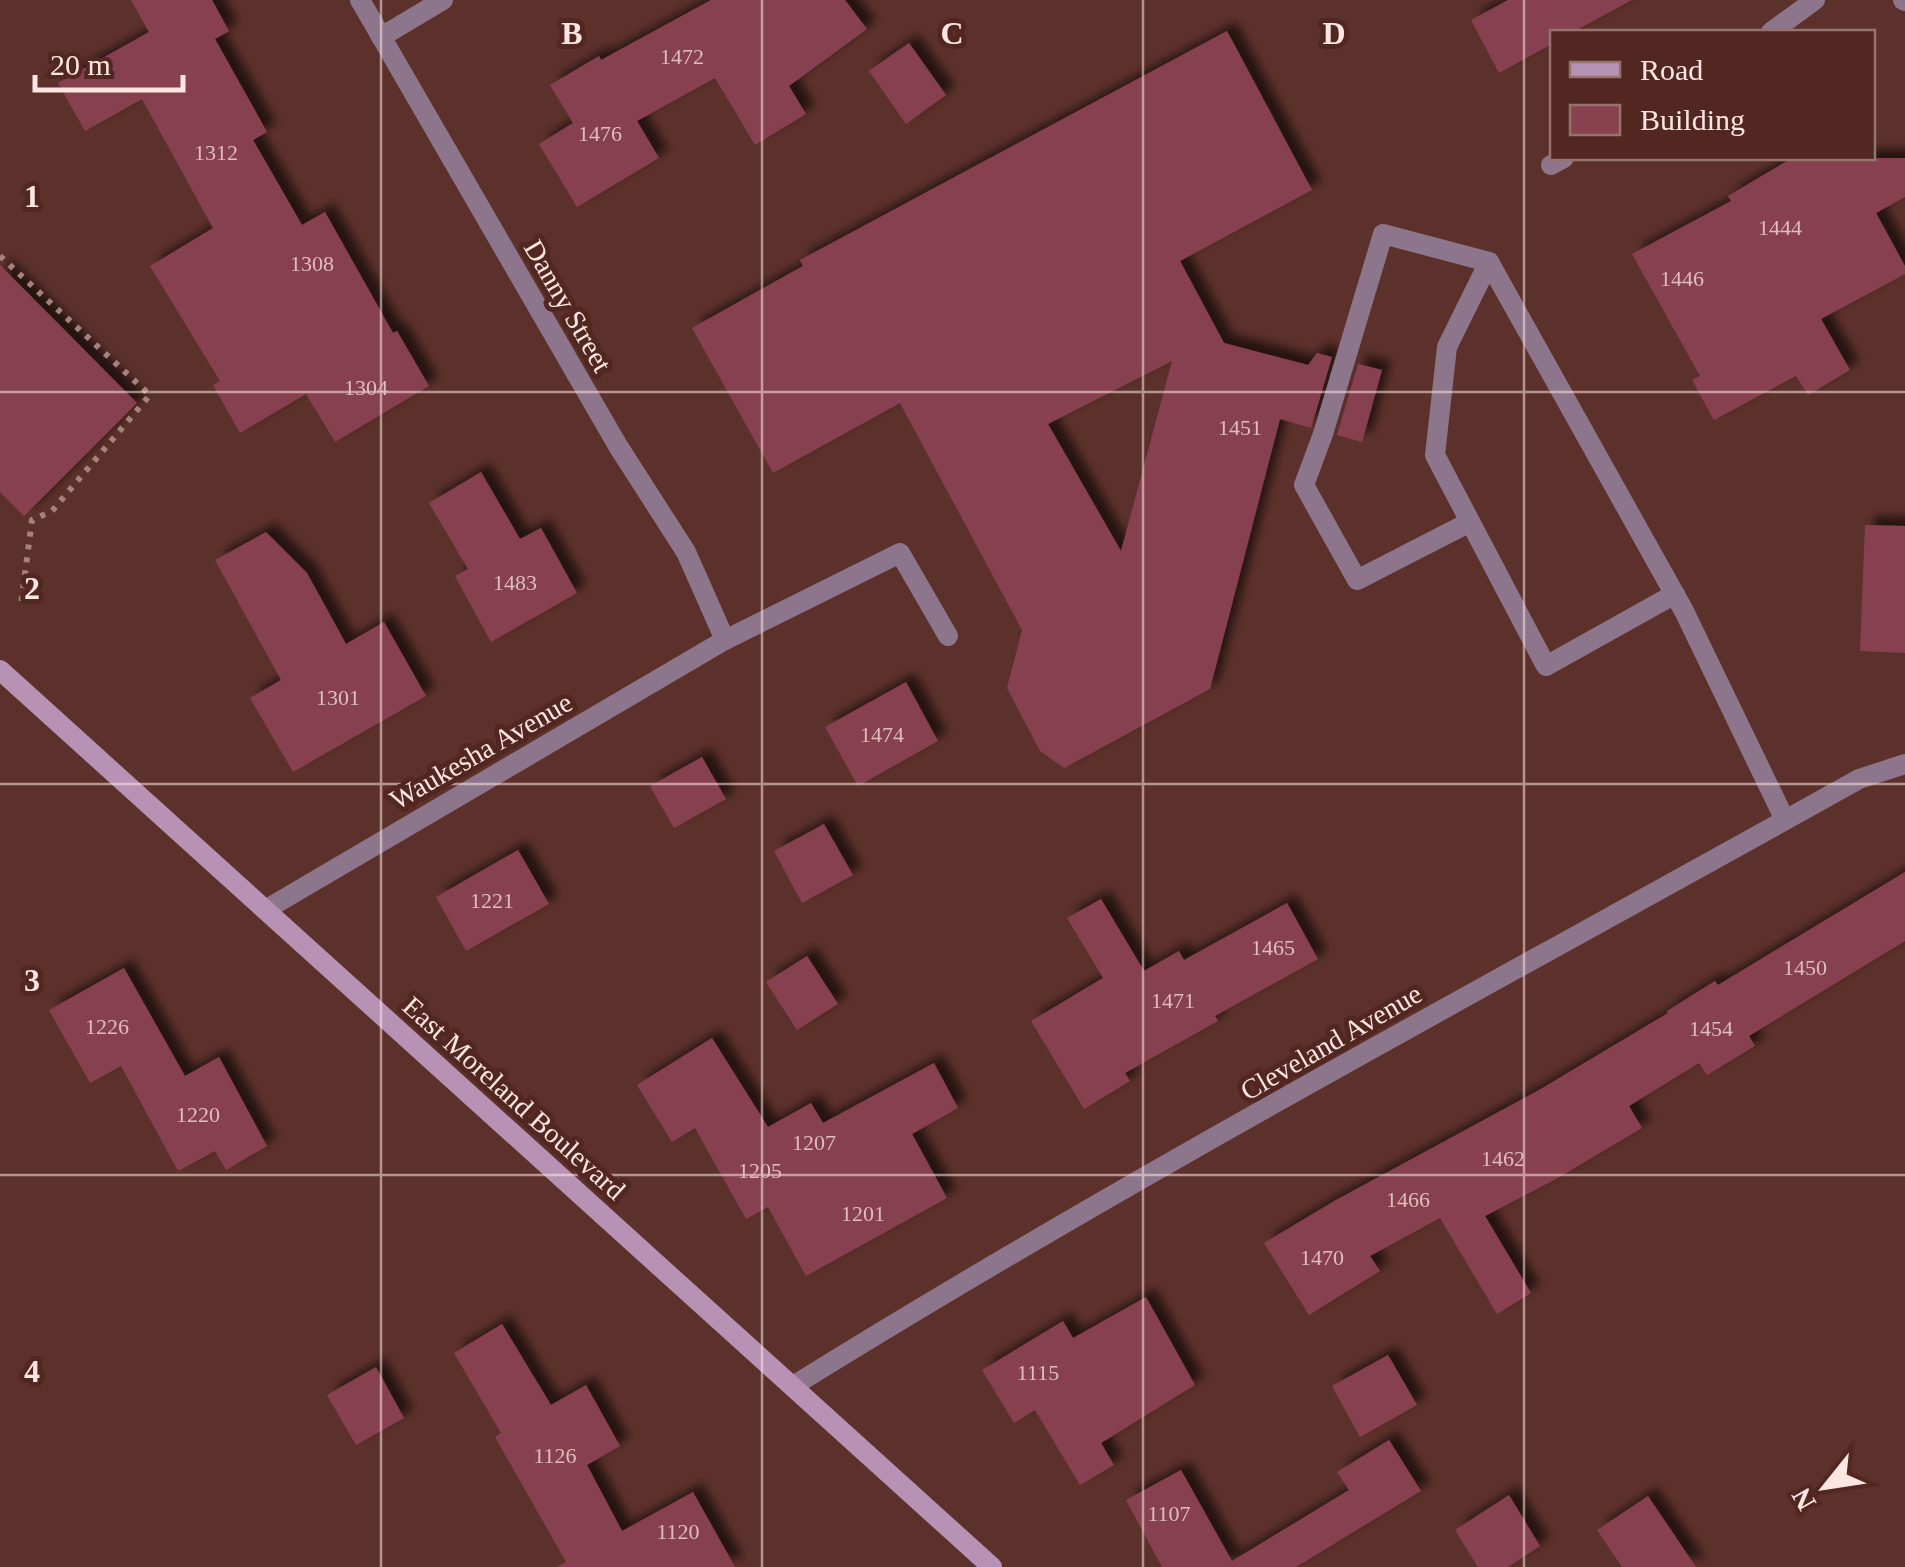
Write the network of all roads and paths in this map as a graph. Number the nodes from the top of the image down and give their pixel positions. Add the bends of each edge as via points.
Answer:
1 (360, 0) edge
2 (443, 0) edge
3 (1815, 0) edge
4 (1774, 30) edge
5 (381, 37) junction
6 (0, 256) edge
7 (1488, 262) junction
8 (1470, 522) junction
9 (1675, 594) junction
10 (22, 604) dead end
11 (948, 636) dead end
12 (725, 640) junction
13 (0, 670) edge
14 (1905, 764) edge
15 (1785, 820) junction
16 (265, 910) junction
17 (792, 1386) junction
18 (992, 1567) edge

1 - 5 street, Danny Street
2 - 5 street
3 - 4 street
5 - 12 street, Danny Street via 686,552
6 - 10 path via 150,394 52,511 32,520
7 - 8 street via 1447,347 1435,455
7 - 8 street via 1383,234 1304,485 1357,580
7 - 9 street
8 - 9 street via 1546,666
9 - 15 street
11 - 12 street, Waukesha Avenue via 900,554
12 - 16 street, Waukesha Avenue
13 - 16 main road, East Moreland Boulevard
14 - 15 street, Cleveland Avenue via 1859,779
15 - 17 street, Cleveland Avenue via 1536,956
16 - 17 main road, East Moreland Boulevard
17 - 18 main road, East Moreland Boulevard

